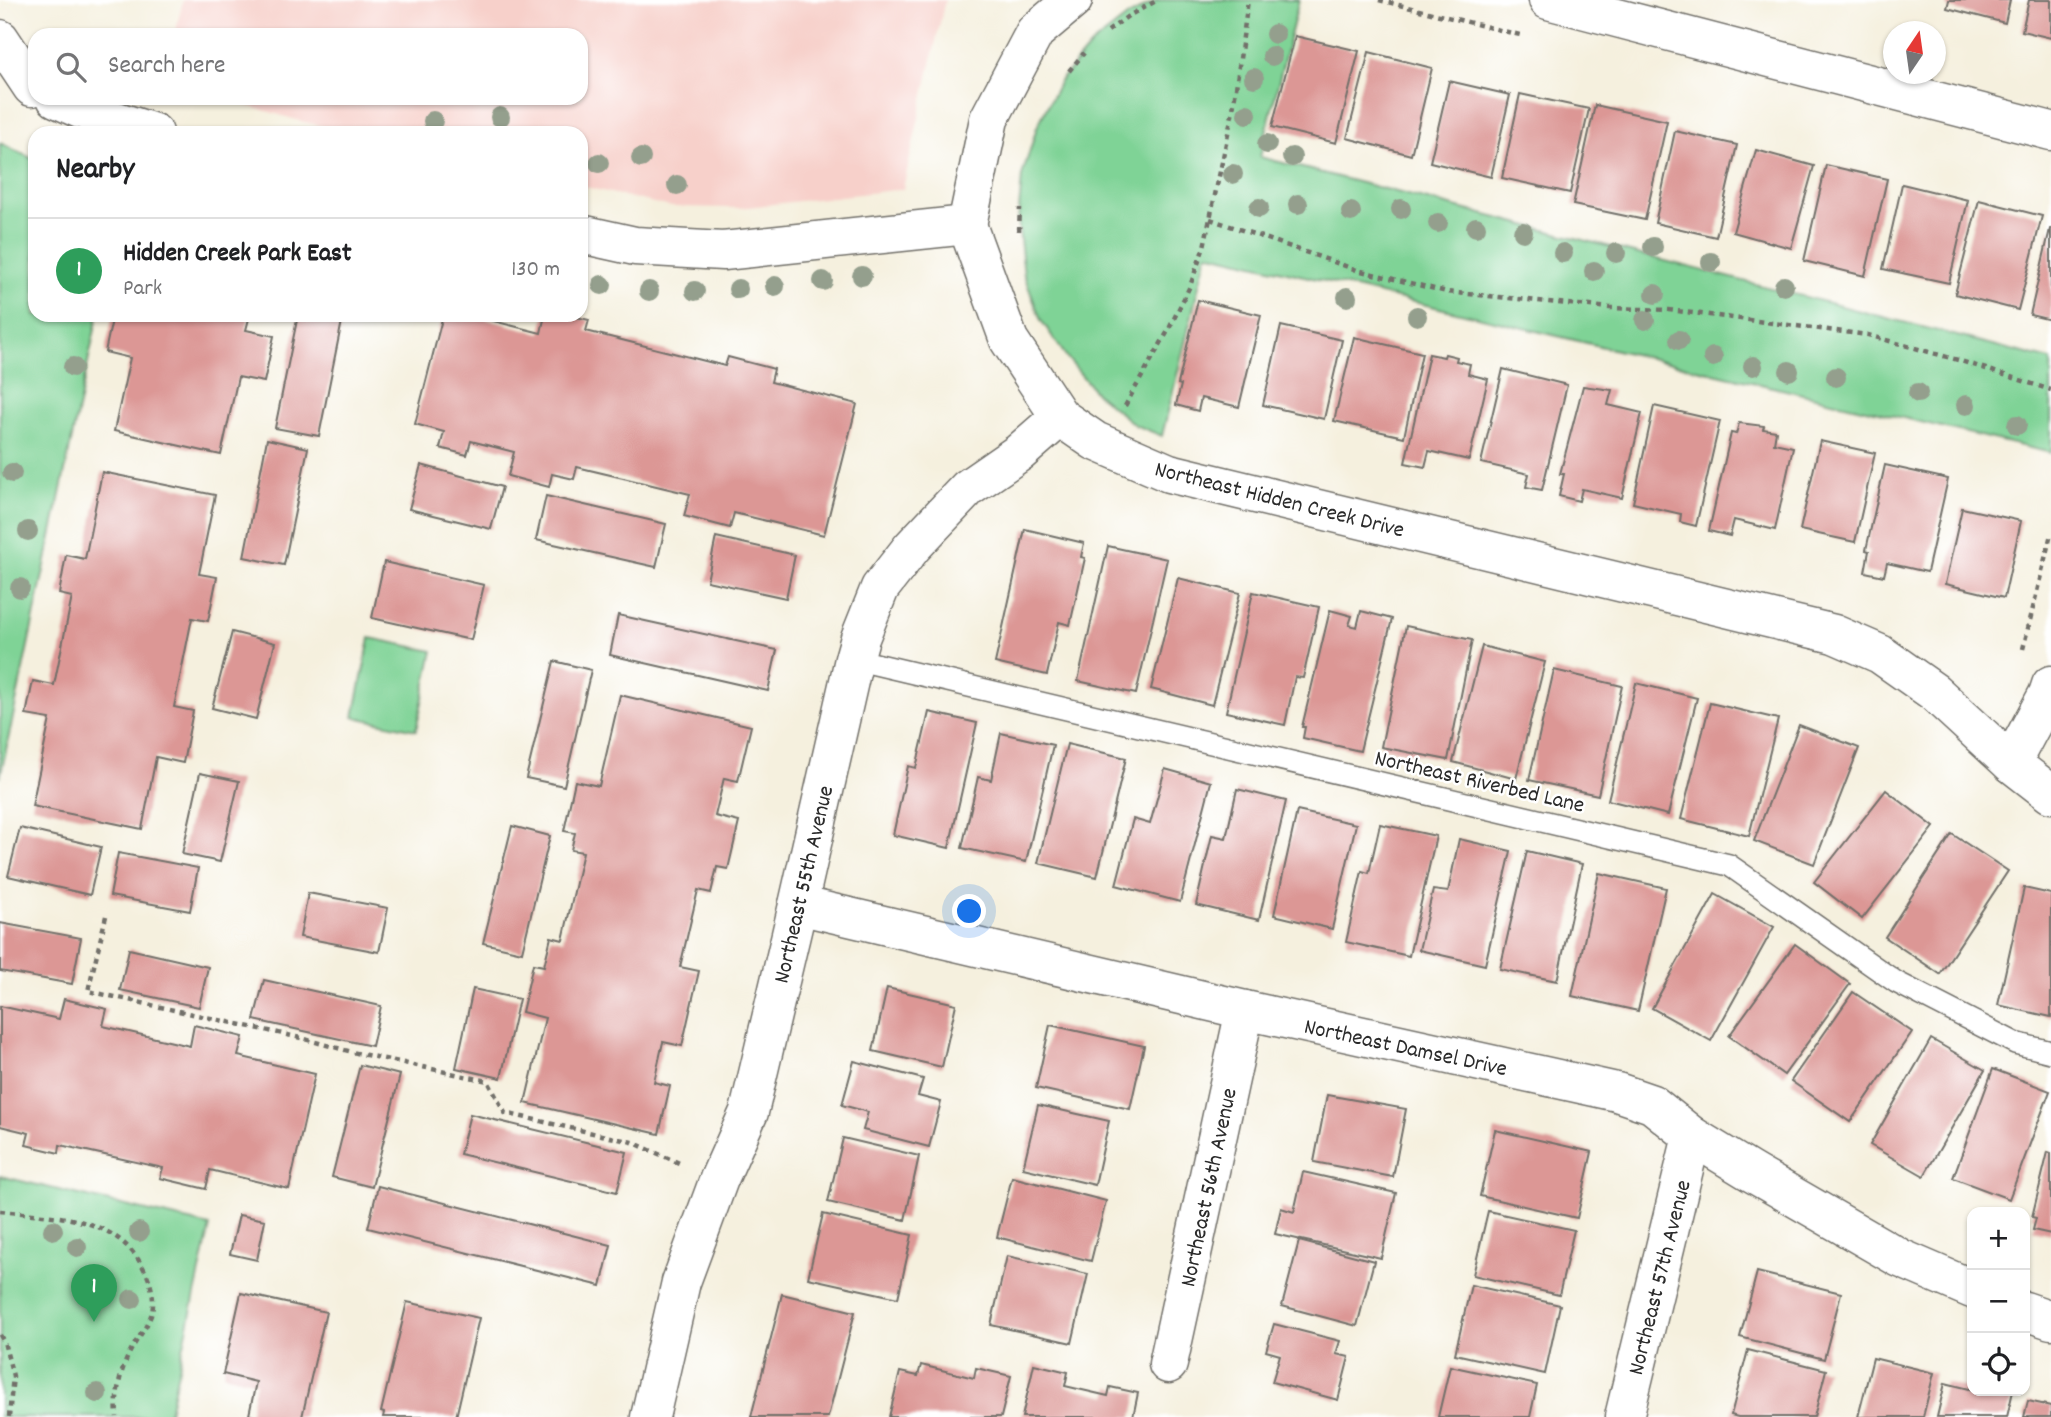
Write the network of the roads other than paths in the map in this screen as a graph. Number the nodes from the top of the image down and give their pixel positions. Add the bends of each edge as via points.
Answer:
1 (1073, 0) edge
2 (1548, 0) edge
3 (0, 39) edge
4 (28, 83) edge
5 (71, 105) edge
6 (132, 126) edge
7 (2051, 131) edge
8 (967, 225) junction
9 (588, 236) edge
10 (1060, 416) junction
11 (854, 659) junction
12 (2051, 685) edge
13 (2011, 762) junction
14 (2051, 794) edge
15 (798, 905) junction
16 (1245, 1010) junction
17 (2051, 1052) edge
18 (1692, 1136) junction
19 (1967, 1287) edge
20 (2030, 1313) edge
21 (2051, 1320) edge
22 (1168, 1364) dead end
23 (650, 1417) edge
24 (1624, 1417) edge

1 - 8 street via 1034,32 989,119
2 - 7 street
3 - 4 street
5 - 6 street
8 - 9 street via 723,251 635,246
8 - 10 street, Northeast Hidden Creek Drive via 1009,340
10 - 11 street, Northeast 55th Avenue via 1020,452 968,488 912,547 880,587
10 - 13 street, Northeast Hidden Creek Drive via 1095,441 1169,474 1833,634 1880,654 1934,692
11 - 15 street, Northeast 55th Avenue
11 - 17 lane, Northeast Riverbed Lane via 1729,865 1896,982 2015,1043
12 - 13 street
13 - 14 street, Northeast Hidden Creek Drive
15 - 16 street, Northeast Damsel Drive
15 - 23 street, Northeast 55th Avenue via 749,1112 681,1282
16 - 18 street, Northeast Damsel Drive via 1617,1092 1652,1104
16 - 22 street, Northeast 56th Avenue
18 - 19 street, Northeast Damsel Drive via 1900,1258
18 - 24 street, Northeast 57th Avenue
20 - 21 street

